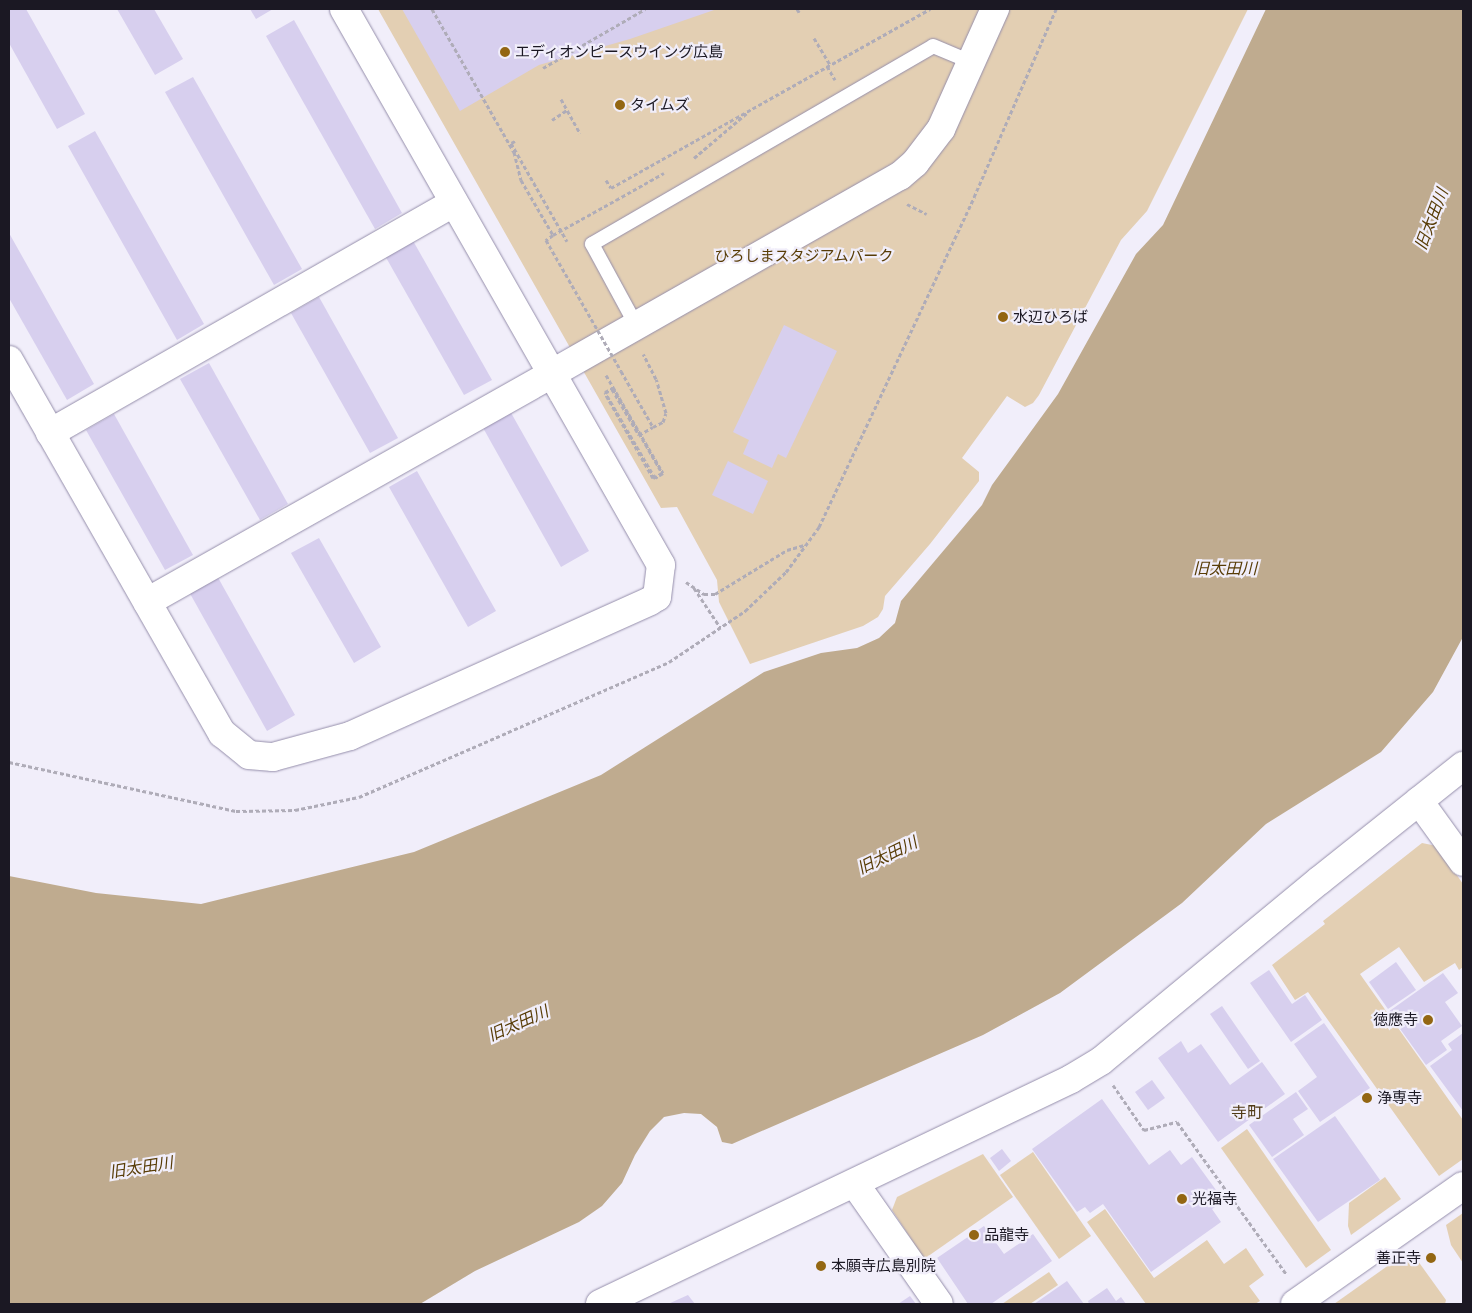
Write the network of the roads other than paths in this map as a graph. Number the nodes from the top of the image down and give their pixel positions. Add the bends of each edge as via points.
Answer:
1 (344, 9) edge
2 (995, 9) edge
3 (970, 62) junction
4 (454, 203) junction
5 (639, 337) junction
6 (9, 360) edge
7 (552, 374) junction
8 (50, 433) junction
9 (147, 602) junction
10 (1463, 766) edge
11 (1419, 801) junction
12 (1463, 862) edge
13 (855, 1184) junction
14 (1463, 1186) edge
15 (600, 1304) edge
16 (939, 1304) edge
17 (1295, 1304) edge

1 - 4 street
2 - 3 street
3 - 5 street via 941,129 915,163 900,176
3 - 5 lane via 932,46 592,244
4 - 7 street
4 - 8 street
5 - 7 street
6 - 8 street
7 - 9 street
7 - 9 street via 661,565 657,597 650,602 350,736 274,757 249,755 222,733
8 - 9 street
10 - 11 street
11 - 12 street
11 - 13 street via 1101,1060 1071,1079
13 - 15 street
13 - 16 street
14 - 17 street

